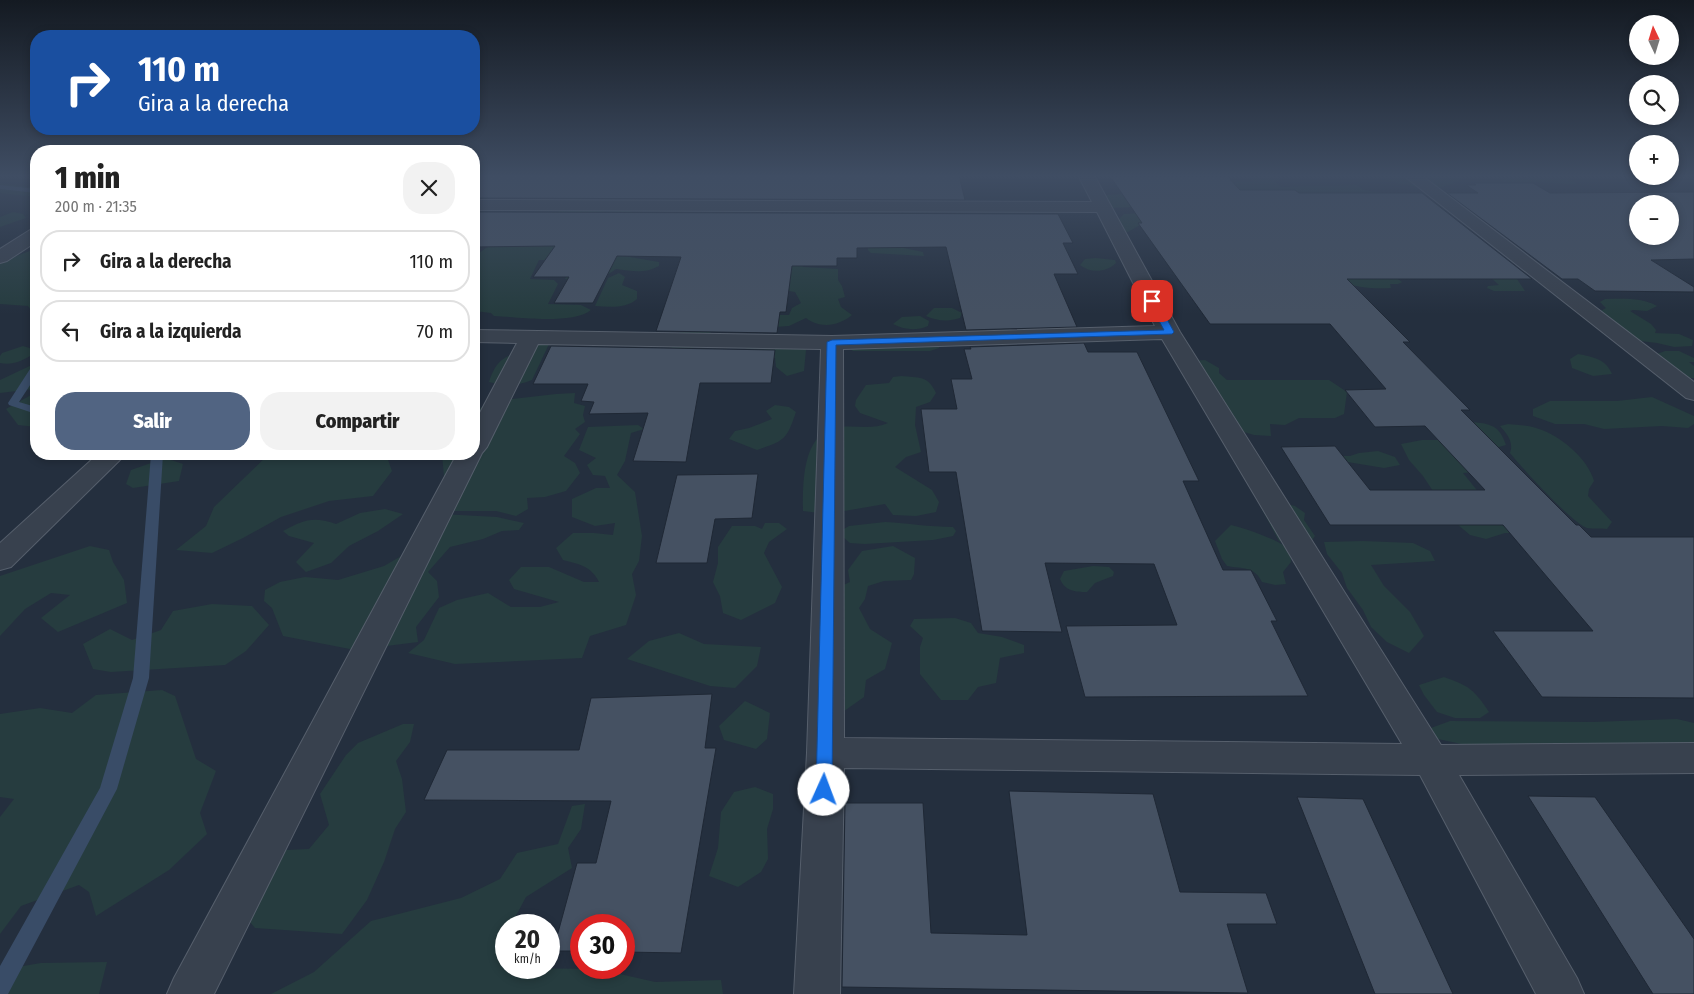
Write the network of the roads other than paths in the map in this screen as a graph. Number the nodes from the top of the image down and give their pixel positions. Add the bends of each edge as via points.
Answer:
1 (1110, 221) edge
2 (1470, 221) edge
3 (30, 238) edge
4 (0, 257) edge
5 (1169, 332) junction
6 (480, 336) edge
7 (530, 337) junction
8 (832, 342) junction
9 (1694, 393) edge
10 (480, 435) edge
11 (106, 460) edge
12 (467, 460) edge
13 (6, 548) edge
14 (826, 752) junction
15 (1694, 758) edge
16 (1430, 760) junction
17 (190, 994) edge
18 (817, 994) edge
19 (1561, 994) edge

1 - 5 street
2 - 9 street
3 - 4 street
5 - 8 street
5 - 16 street
6 - 7 street
7 - 8 street
7 - 10 street
8 - 14 street
11 - 13 street
12 - 17 street
14 - 16 street
14 - 18 street
15 - 16 street
16 - 19 street

